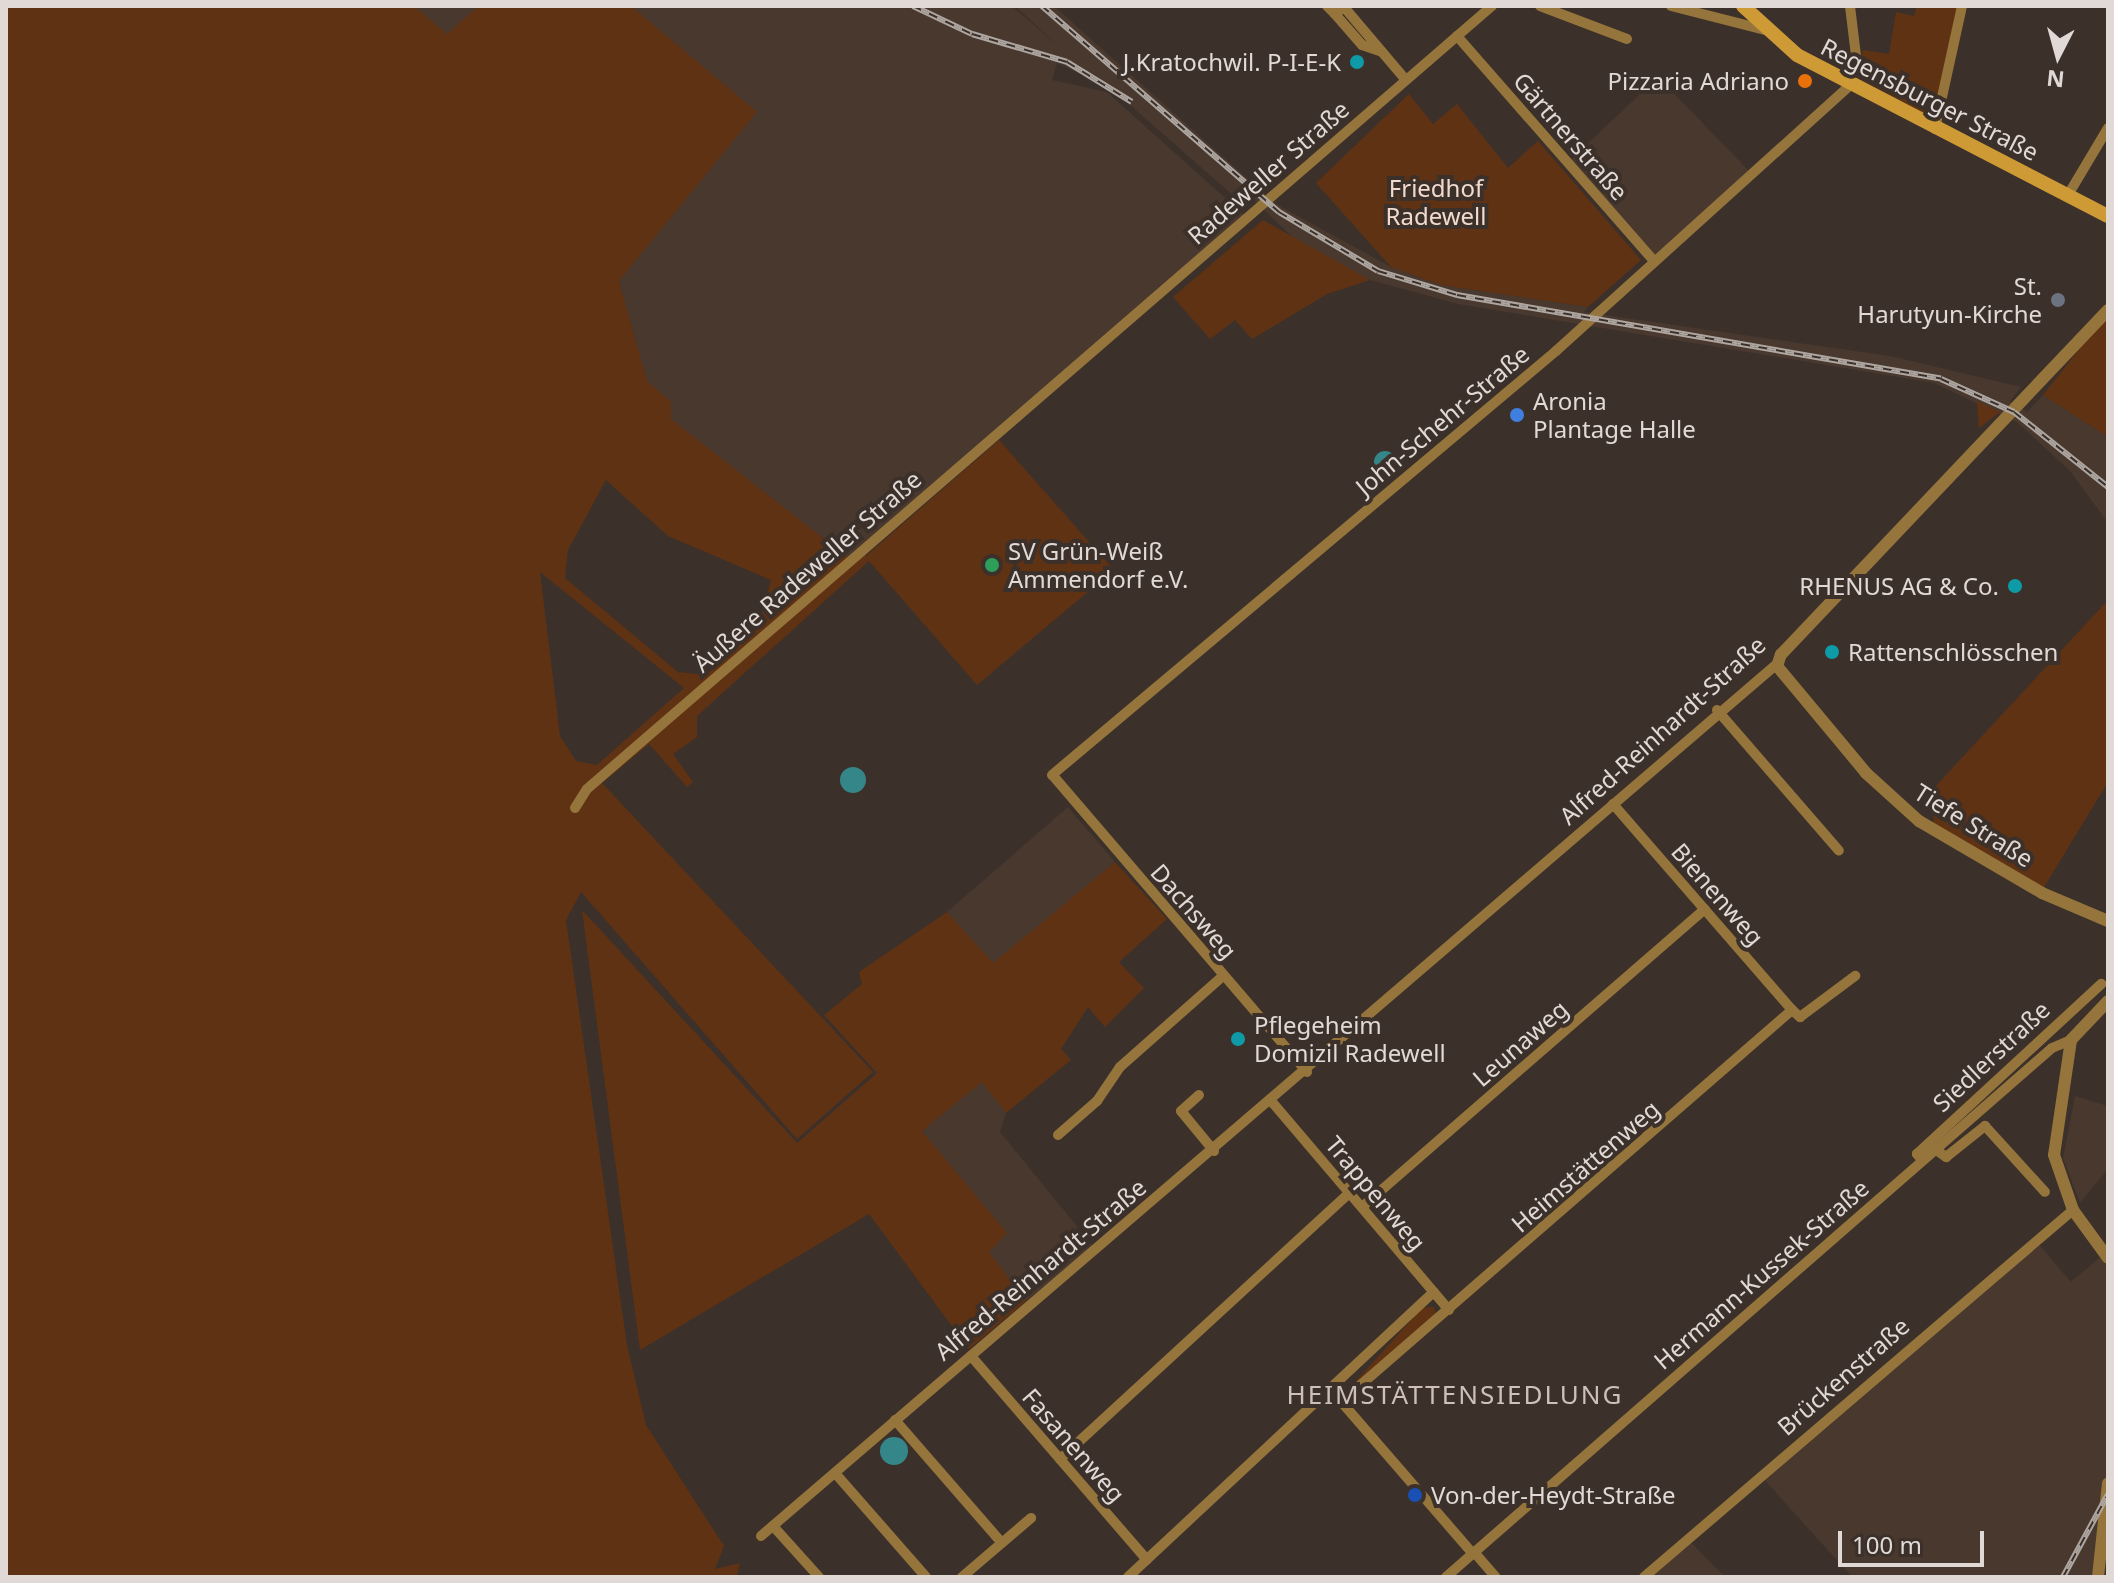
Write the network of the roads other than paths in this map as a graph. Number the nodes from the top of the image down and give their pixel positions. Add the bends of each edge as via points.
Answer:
1 (1492, 6) edge
2 (1540, 6) edge
3 (1671, 6) edge
4 (1743, 6) edge
5 (1842, 6) edge
6 (1850, 6) edge
7 (1962, 6) edge
8 (1331, 10) edge
9 (1769, 31) junction
10 (1457, 36) junction
11 (1627, 39) dead end
12 (1405, 79) junction
13 (1848, 84) junction
14 (2108, 128) edge
15 (1935, 129) junction
16 (2068, 195) junction
17 (2108, 216) edge
18 (1655, 262) junction
19 (2108, 310) edge
20 (1070, 367) joint
21 (1777, 664) junction
22 (1717, 710) junction
23 (1052, 775) joint
24 (1613, 804) junction
25 (575, 808) dead end
26 (1839, 851) dead end
27 (1705, 909) junction
28 (2108, 921) edge
29 (1223, 976) junction
30 (1855, 976) dead end
31 (2101, 984) dead end
32 (2108, 1001) edge
33 (1792, 1010) junction
34 (2071, 1040) junction
35 (1307, 1072) junction
36 (1199, 1095) dead end
37 (1272, 1102) junction
38 (1058, 1135) dead end
39 (1935, 1149) junction
40 (1214, 1151) junction
41 (1922, 1160) junction
42 (2045, 1192) dead end
43 (1349, 1193) junction
44 (1362, 1207) junction
45 (2073, 1210) junction
46 (2108, 1258) edge
47 (1434, 1292) junction
48 (1449, 1310) junction
49 (971, 1356) junction
50 (1338, 1398) junction
51 (895, 1420) junction
52 (1060, 1459) junction
53 (835, 1473) junction
54 (2108, 1484) edge
55 (1031, 1518) dead end
56 (773, 1526) junction
57 (761, 1536) dead end
58 (1001, 1542) junction
59 (1473, 1553) junction
60 (1147, 1560) junction
61 (819, 1577) edge
62 (926, 1577) edge
63 (962, 1577) edge
64 (1128, 1577) edge
65 (1446, 1577) edge
66 (1496, 1577) edge
67 (1644, 1577) edge
68 (2098, 1577) edge

1 - 10 street, Radeweller Straße
2 - 11 street
3 - 9 street
4 - 9 main road, Regensburger Straße
5 - 6 street
6 - 13 street via 1857,64
7 - 15 street
8 - 12 street via 1344,7
9 - 13 main road, Regensburger Straße
10 - 12 street, Radeweller Straße
10 - 18 street, Gärtnerstraße
12 - 20 street, Radeweller Straße
13 - 15 main road, Regensburger Straße
13 - 18 street, John-Schehr-Straße
14 - 16 street
15 - 16 main road, Regensburger Straße
16 - 17 main road, Regensburger Straße
18 - 23 street, John-Schehr-Straße
19 - 21 street, Alfred-Reinhardt-Straße
20 - 25 street, Äußere Radeweller Straße via 593,783
21 - 22 street, Alfred-Reinhardt-Straße
21 - 28 street, Tiefe Straße via 1866,773 1919,821 2042,893
22 - 24 street, Alfred-Reinhardt-Straße
22 - 26 street
23 - 29 street, Dachsweg
24 - 27 street, Bienenweg
24 - 35 street, Alfred-Reinhardt-Straße
27 - 33 street, Bienenweg
27 - 44 street, Leunaweg
29 - 35 street, Dachsweg
29 - 38 street via 1120,1067 1097,1101
30 - 33 street, Heimstättenweg via 1800,1017
31 - 41 street, Siedlerstraße via 1917,1154
32 - 34 street
33 - 48 street, Heimstättenweg
34 - 39 street, Hermann-Kussek-Straße via 2052,1048
34 - 45 street via 2054,1155
35 - 37 street, Alfred-Reinhardt-Straße
36 - 40 street via 1181,1111
37 - 40 street, Alfred-Reinhardt-Straße
37 - 43 street, Trappenweg
39 - 41 street, Hermann-Kussek-Straße
39 - 42 street, Siedlerstraße via 1946,1157 1985,1126
40 - 49 street, Alfred-Reinhardt-Straße
41 - 59 street, Hermann-Kussek-Straße
43 - 44 street, Trappenweg
43 - 52 street
44 - 47 street, Trappenweg
45 - 46 street
45 - 67 street, Brückenstraße
47 - 48 street, Trappenweg
47 - 50 street, Heimstättenweg
48 - 50 street, Heimstättenweg
49 - 51 street, Alfred-Reinhardt-Straße
49 - 52 street, Fasanenweg
50 - 59 street
50 - 60 street, Heimstättenweg
51 - 53 street, Alfred-Reinhardt-Straße
51 - 58 street
52 - 60 street, Fasanenweg
53 - 56 street, Alfred-Reinhardt-Straße
53 - 62 street
54 - 68 street
55 - 58 street
56 - 57 street, Alfred-Reinhardt-Straße
56 - 61 street
58 - 63 street
59 - 65 street, Hermann-Kussek-Straße
59 - 66 street
60 - 64 street, Heimstättenweg

